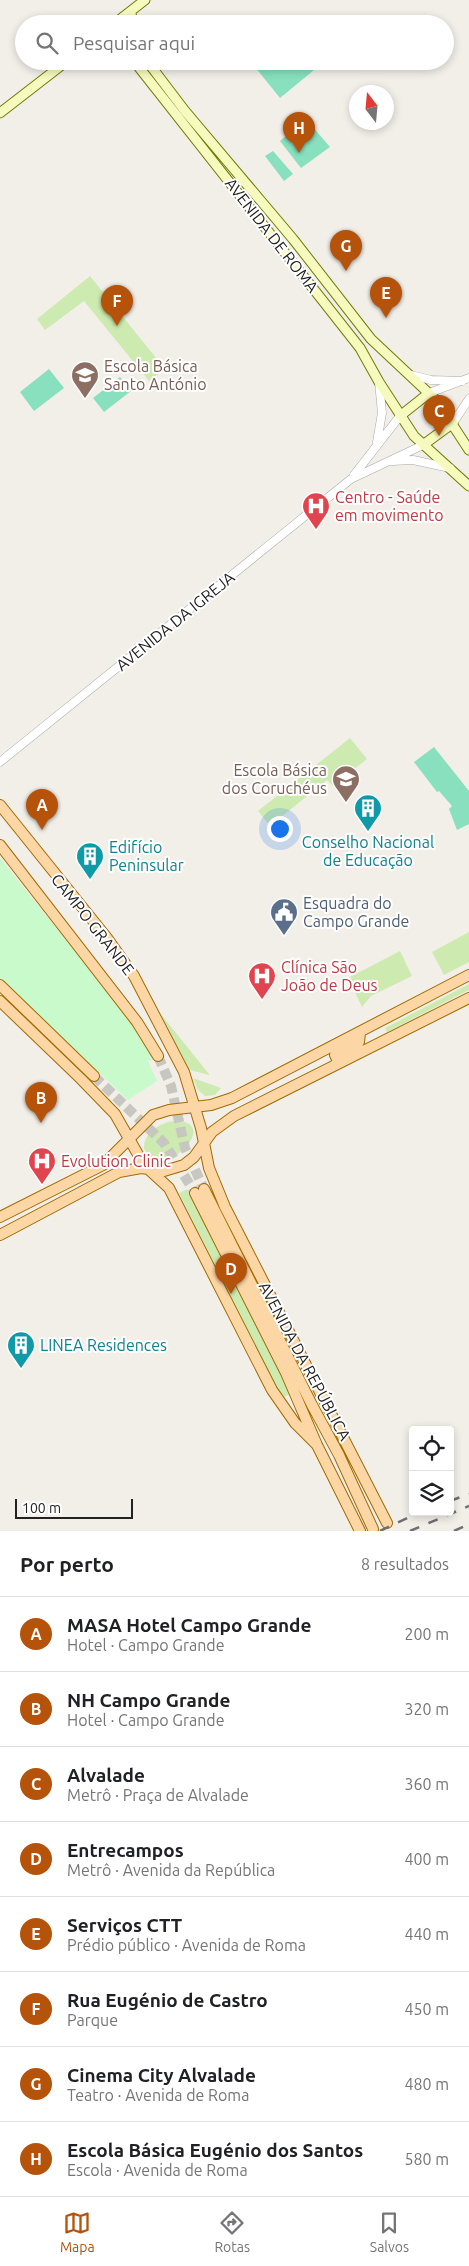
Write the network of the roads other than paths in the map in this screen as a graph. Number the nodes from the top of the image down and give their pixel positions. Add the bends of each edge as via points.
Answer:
1 (144, 0) edge
2 (131, 10) junction
3 (125, 15) edge
4 (131, 15) edge
5 (55, 70) edge
6 (141, 70) edge
7 (155, 70) edge
8 (0, 113) edge
9 (312, 263) junction
10 (301, 272) junction
11 (410, 374) junction
12 (466, 379) edge
13 (379, 382) junction
14 (428, 393) junction
15 (469, 399) edge
16 (469, 414) edge
17 (400, 416) junction
18 (453, 423) junction
19 (423, 445) junction
20 (375, 449) junction
21 (469, 450) edge
22 (385, 462) junction
23 (451, 468) junction
24 (351, 479) junction
25 (469, 486) edge
26 (0, 762) edge
27 (0, 806) edge
28 (0, 845) edge
29 (469, 976) edge
30 (0, 985) edge
31 (469, 998) edge
32 (0, 1001) edge
33 (360, 1033) junction
34 (158, 1056) tunnel mouth
35 (339, 1063) junction
36 (94, 1076) tunnel mouth
37 (194, 1107) junction
38 (129, 1137) junction
39 (204, 1143) junction
40 (147, 1168) junction
41 (0, 1218) edge
42 (0, 1235) edge
43 (317, 1445) junction
44 (339, 1456) junction
45 (369, 1490) junction
46 (387, 1522) dead end
47 (374, 1529) dead end
48 (360, 1531) edge

1 - 2 main road
2 - 3 main road
2 - 4 main road
5 - 8 main road
6 - 10 main road, AVENIDA DE ROMA
7 - 9 main road, AVENIDA DE ROMA
9 - 10 main road
9 - 11 main road, AVENIDA DE ROMA via 371,339
10 - 13 main road, AVENIDA DE ROMA via 360,348
11 - 12 street via 431,380
11 - 14 main road, AVENIDA DE ROMA
12 - 14 street
13 - 17 main road, AVENIDA DE ROMA
13 - 20 street via 382,424
14 - 17 main road
14 - 18 main road, AVENIDA DE ROMA
15 - 16 street
15 - 18 street
17 - 19 main road, AVENIDA DE ROMA
17 - 20 street, AVENIDA DA IGREJA
18 - 19 main road
18 - 21 main road
19 - 22 street, AVENIDA DA IGREJA
19 - 23 main road
20 - 24 street, AVENIDA DA IGREJA
22 - 23 street via 414,460
22 - 24 street, AVENIDA DA IGREJA
23 - 25 main road
24 - 26 street, AVENIDA DA IGREJA
27 - 37 main road, CAMPO GRANDE via 134,976 182,1067
28 - 34 main road, CAMPO GRANDE via 137,1022
29 - 33 main road
30 - 36 main road
31 - 35 main road
32 - 38 main road via 81,1079 117,1117
33 - 35 main road via 359,1042 335,1055
33 - 37 main road via 232,1098
35 - 39 main road via 234,1116
37 - 38 main road via 158,1113
37 - 39 main road
38 - 40 main road
38 - 41 main road via 100,1166
39 - 40 main road via 194,1157 178,1168 160,1171
39 - 45 main road, AVENIDA DA REPÚBLICA via 211,1174 226,1207
40 - 42 main road via 119,1172
40 - 43 main road via 172,1192 272,1390 295,1423
43 - 44 main road, AVENIDA DA REPÚBLICA via 200,1191
43 - 48 main road, AVENIDA DA REPÚBLICA
44 - 45 main road
44 - 47 main road
45 - 46 main road, AVENIDA DA REPÚBLICA

